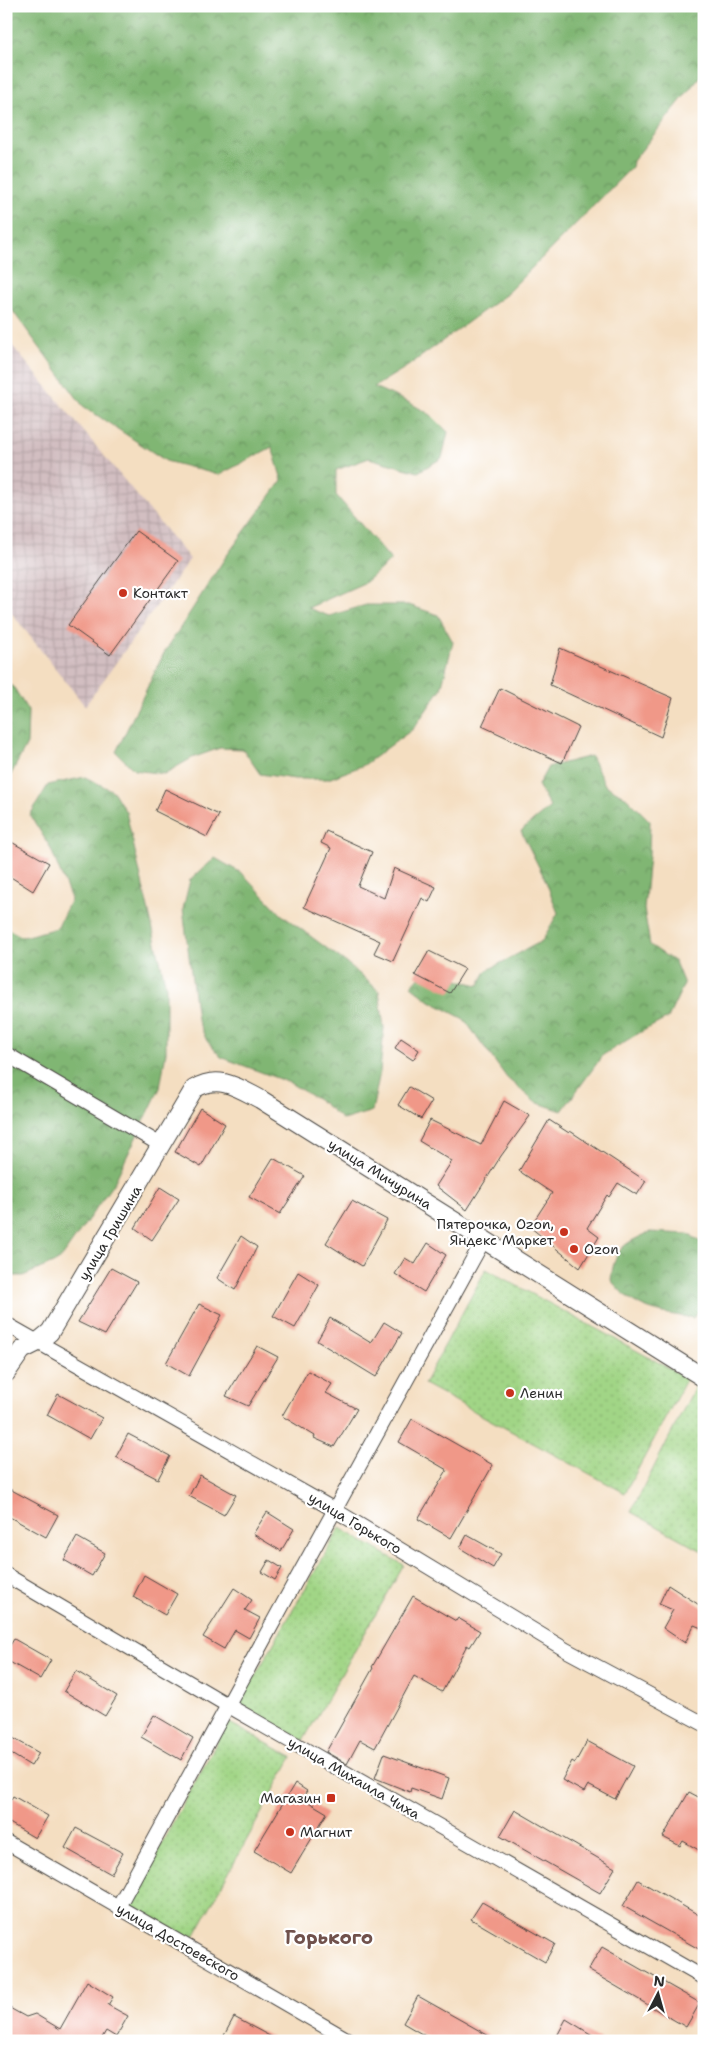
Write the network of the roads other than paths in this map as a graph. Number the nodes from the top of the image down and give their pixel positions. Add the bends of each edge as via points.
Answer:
1 (6, 1054) edge
2 (203, 1083) joint
3 (161, 1145) junction
4 (484, 1239) junction
5 (6, 1324) edge
6 (38, 1342) junction
7 (6, 1373) edge
8 (704, 1378) edge
9 (333, 1509) junction
10 (6, 1575) edge
11 (228, 1706) junction
12 (704, 1724) edge
13 (6, 1842) edge
14 (118, 1907) junction
15 (704, 1978) edge
16 (335, 2037) edge
17 (350, 2041) edge

1 - 3 street
2 - 3 street, улица Гришина via 187,1098
2 - 4 street, улица Мичурина via 232,1084
3 - 6 street, улица Гришина via 50,1332
4 - 8 street, улица Мичурина
4 - 9 street
5 - 6 street, улица Горького
6 - 7 street, улица Гришина via 22,1350
6 - 9 street, улица Горького
9 - 11 street
9 - 12 street, улица Горького via 566,1650
10 - 11 street, улица Михаила Чиха
11 - 14 street
11 - 15 street, улица Михаила Чиха
13 - 14 street, улица Достоевского
14 - 16 street, улица Достоевского
16 - 17 street, улица Достоевского

